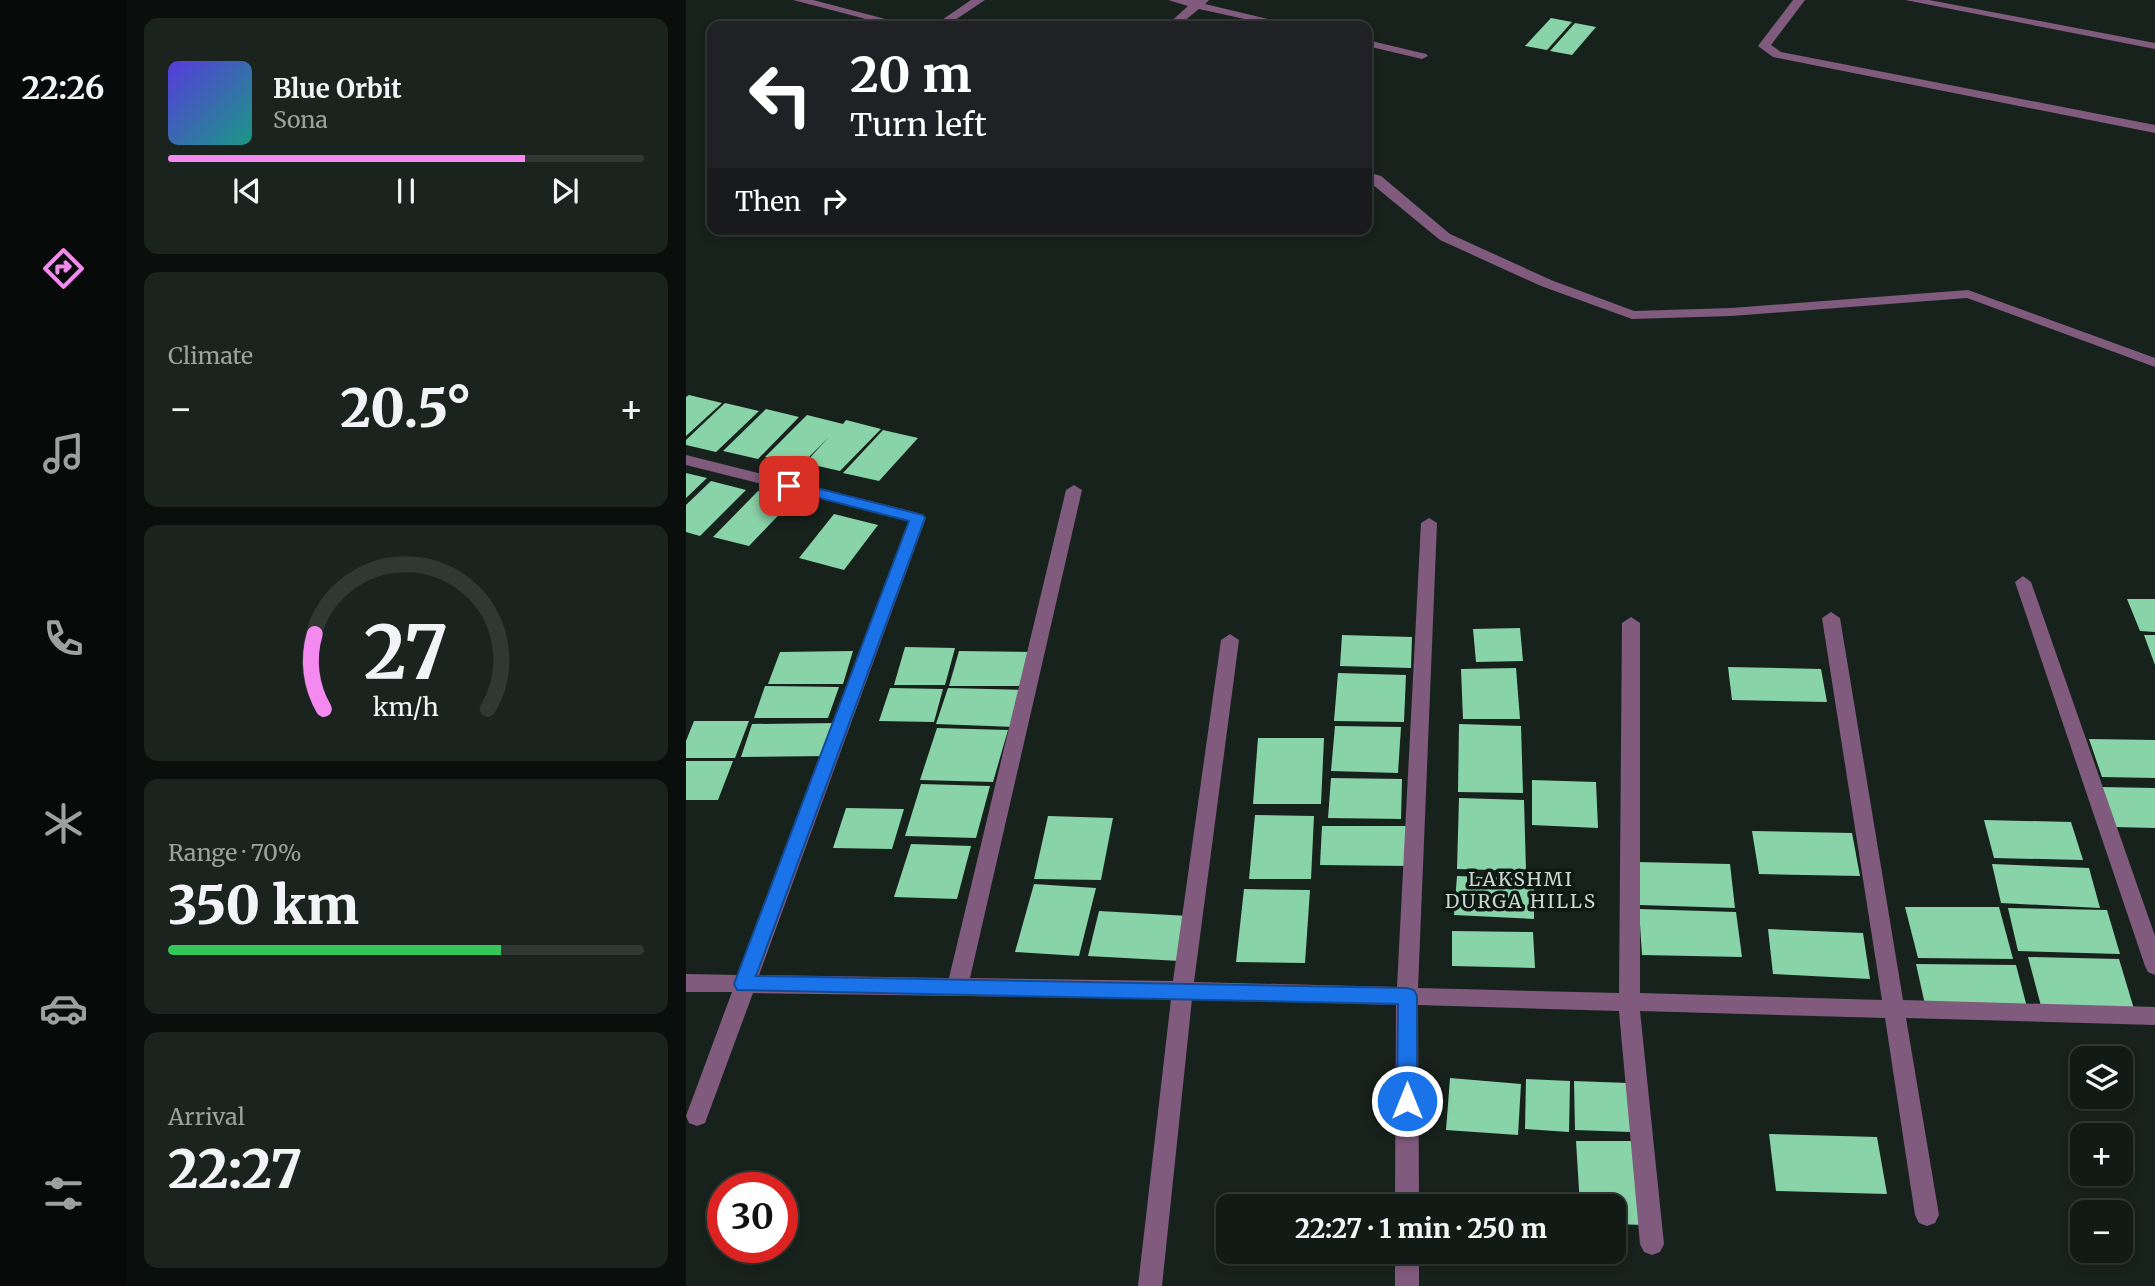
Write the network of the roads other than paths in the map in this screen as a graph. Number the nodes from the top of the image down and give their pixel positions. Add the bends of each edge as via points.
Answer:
1 (799, 0) edge
2 (979, 0) edge
3 (1174, 0) edge
4 (1799, 0) edge
5 (1911, 0) edge
6 (1200, 2) edge
7 (885, 21) edge
8 (947, 21) edge
9 (1177, 21) edge
10 (1272, 21) edge
11 (1372, 44) edge
12 (2155, 46) edge
13 (1422, 56) dead end
14 (2155, 129) edge
15 (1372, 178) edge
16 (2155, 363) edge
17 (686, 460) edge
18 (1074, 490) dead end
19 (1429, 523) dead end
20 (2023, 582) dead end
21 (1831, 618) dead end
22 (1631, 623) dead end
23 (1230, 640) dead end
24 (2155, 966) edge
25 (686, 983) edge
26 (744, 984) junction
27 (957, 988) junction
28 (1182, 990) junction
29 (1407, 996) junction
30 (1629, 1002) junction
31 (1895, 1009) junction
32 (2155, 1016) edge
33 (697, 1116) dead end
34 (1407, 1194) edge
35 (1927, 1215) dead end
36 (1652, 1244) dead end
37 (1407, 1264) edge
38 (1150, 1286) edge
39 (1407, 1286) edge

1 - 7 street
2 - 8 street
3 - 6 street
4 - 14 street via 1763,46 1777,55
5 - 12 street
6 - 9 street
6 - 10 street
11 - 13 street
15 - 16 street via 1445,237 1546,283 1632,315 1968,295
17 - 26 street via 918,518
18 - 27 street
19 - 29 street
20 - 24 street
21 - 31 street
22 - 30 street
23 - 28 street
25 - 26 street
26 - 27 street
26 - 33 street
27 - 28 street
28 - 29 street
28 - 38 street
29 - 30 street
29 - 34 street
30 - 31 street
30 - 36 street
31 - 32 street
31 - 35 street
37 - 39 street

